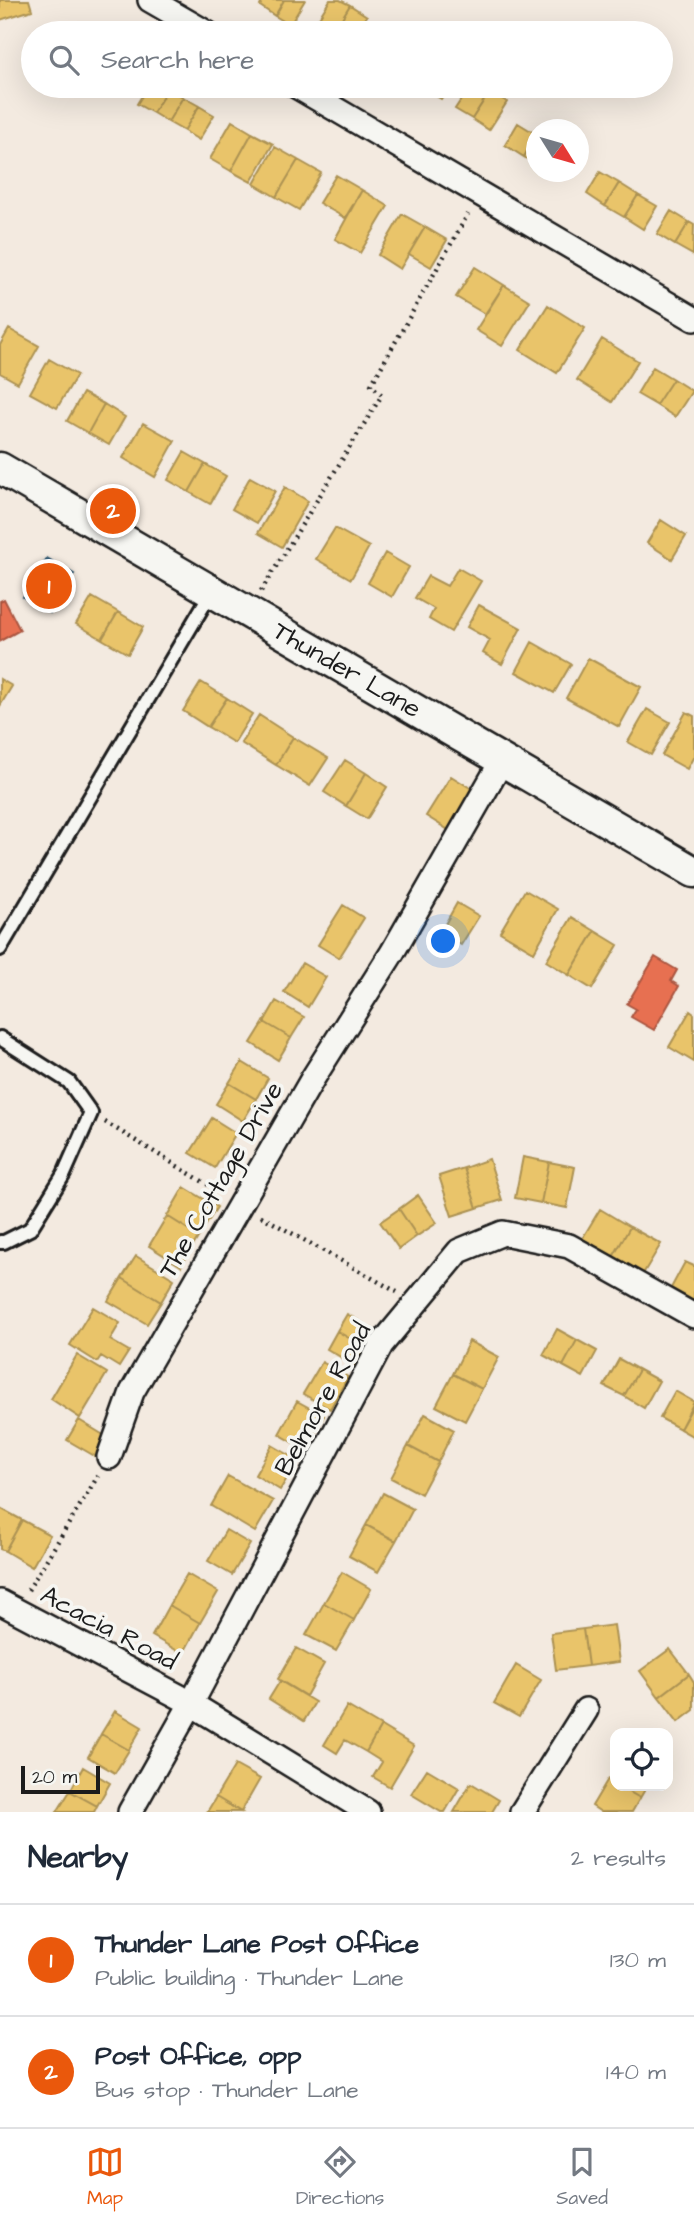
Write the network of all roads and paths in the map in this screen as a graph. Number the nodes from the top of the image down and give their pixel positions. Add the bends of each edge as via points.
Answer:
1 (150, 0) edge
2 (186, 21) edge
3 (317, 98) edge
4 (479, 193) junction
5 (694, 319) edge
6 (0, 468) edge
7 (212, 591) junction
8 (248, 612) junction
9 (503, 759) junction
10 (694, 872) edge
11 (0, 949) edge
12 (0, 1038) edge
13 (0, 1242) edge
14 (694, 1316) edge
15 (109, 1457) joint
16 (8, 1606) edge
17 (191, 1704) junction
18 (586, 1710) dead end
19 (130, 1812) edge
20 (368, 1812) edge
21 (522, 1812) edge

1 - 2 street
3 - 4 street
4 - 5 street
4 - 8 path via 371,385 382,395
6 - 7 street, Thunder Lane
7 - 8 street, Thunder Lane
7 - 11 lane
8 - 9 street, Thunder Lane
9 - 10 street, Thunder Lane
9 - 15 street, The Cottage Drive via 132,1392
12 - 13 lane via 69,1082 91,1113 64,1174 30,1229
14 - 17 street, Belmore Road via 569,1246 503,1233 459,1251 381,1345
15 - 16 path via 87,1496
16 - 17 street, Acacia Road
17 - 19 street, Belmore Road
17 - 20 street, Acacia Road
18 - 21 street

